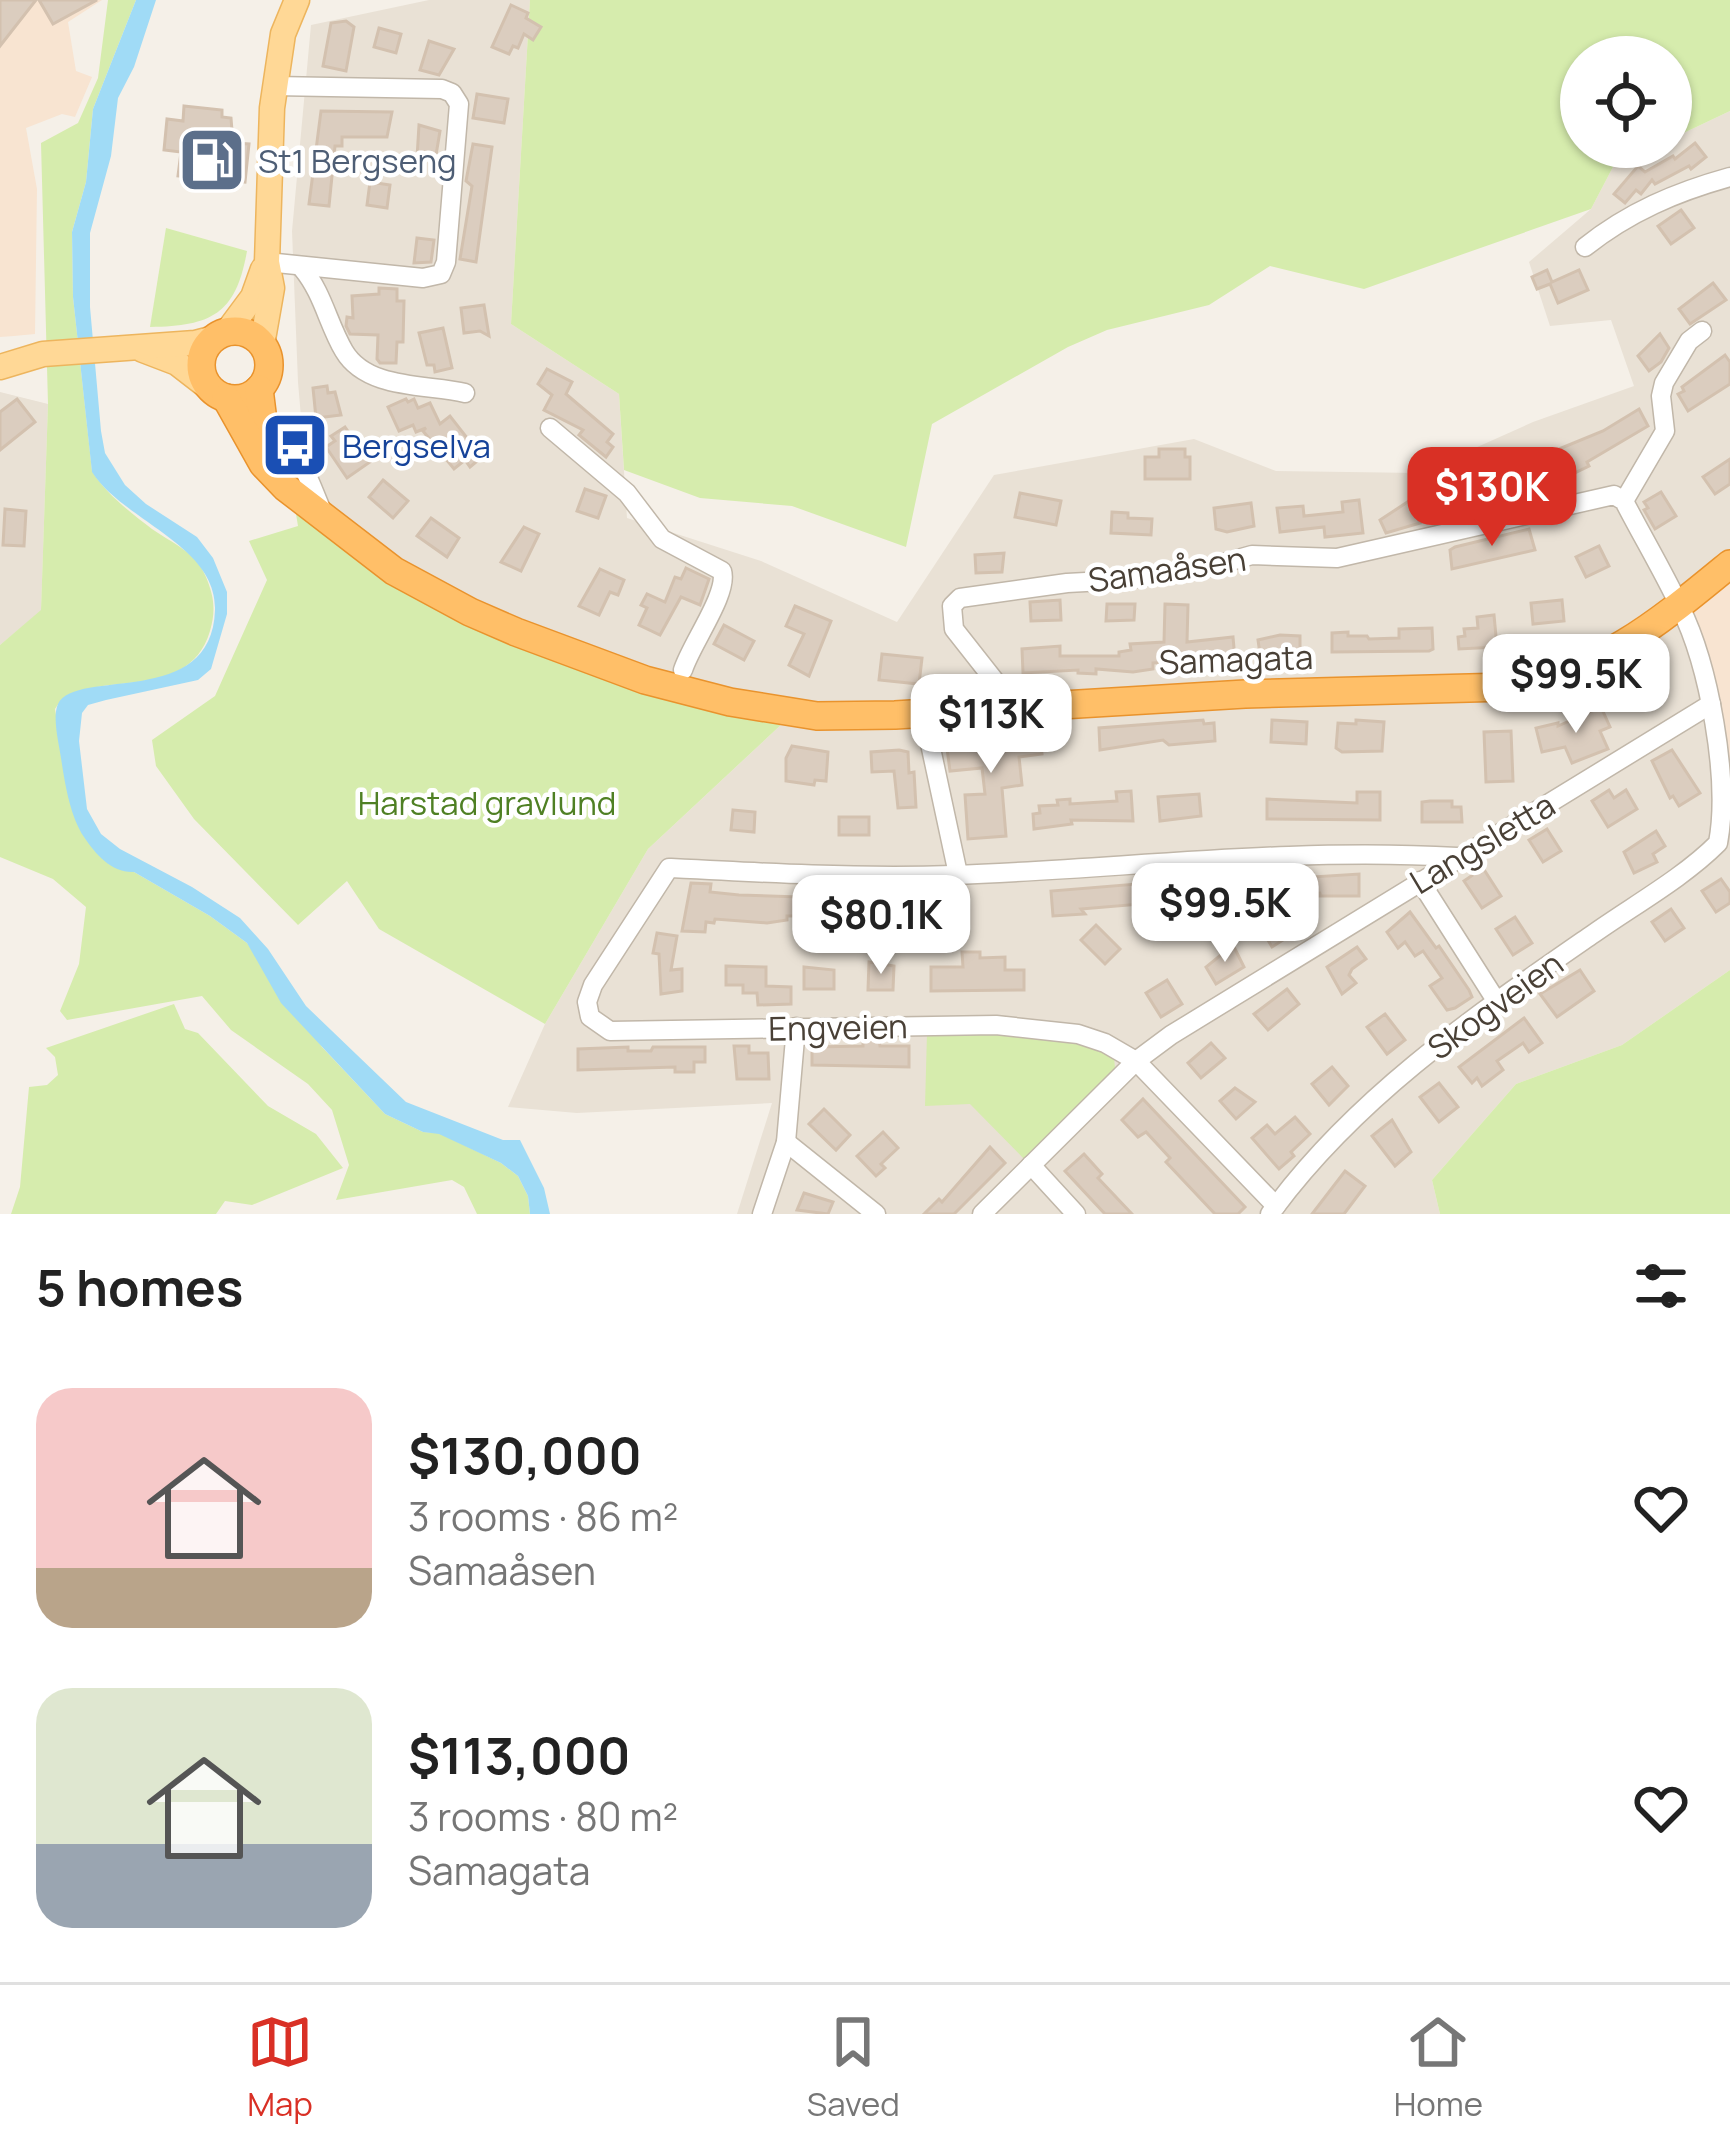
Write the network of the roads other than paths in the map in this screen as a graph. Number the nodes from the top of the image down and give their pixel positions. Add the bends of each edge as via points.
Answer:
1 (297, 0) edge
2 (274, 86) junction
3 (1730, 176) edge
4 (1585, 247) dead end
5 (267, 262) junction
6 (302, 268) junction
7 (1702, 331) dead end
8 (220, 335) junction
9 (262, 345) junction
10 (135, 347) junction
11 (0, 367) edge
12 (260, 389) junction
13 (217, 393) junction
14 (465, 393) dead end
15 (550, 428) dead end
16 (1624, 501) junction
17 (324, 515) junction
18 (1730, 564) edge
19 (1680, 606) junction
20 (683, 670) dead end
21 (1002, 690) dead end
22 (1711, 704) junction
23 (928, 713) junction
24 (1726, 818) edge
25 (1457, 857) junction
26 (958, 874) junction
27 (1420, 881) junction
28 (1497, 1002) junction
29 (796, 1028) junction
30 (1136, 1061) junction
31 (786, 1142) junction
32 (1031, 1165) junction
33 (1273, 1210) edge
34 (762, 1214) edge
35 (876, 1214) edge
36 (982, 1214) edge
37 (1076, 1214) edge

1 - 2 main road
2 - 5 main road
2 - 6 street via 442,89 458,98 441,274
3 - 4 street via 1634,213
5 - 6 street
5 - 8 main road via 253,297
5 - 9 main road via 272,287
6 - 14 street via 345,353 365,372
7 - 16 street via 1664,383 1665,431
8 - 9 highway via 247,333
8 - 10 main road
8 - 13 highway via 200,367
9 - 12 highway via 268,373
10 - 11 main road via 43,354
10 - 13 main road via 177,363
12 - 13 highway via 250,396
12 - 17 highway, Samagata via 275,453
13 - 17 highway, Samagata via 263,464
15 - 20 street via 627,494 662,539 722,571 724,587
16 - 19 street
16 - 21 street, Samaåsen via 1595,498 1337,558 1252,555 960,598 952,606 954,629
17 - 23 highway, Samagata via 394,571 470,613 519,624 645,680 817,716 895,706
18 - 19 highway, Samagata
19 - 22 street
19 - 23 highway, Samagata via 1617,650 1544,681 1466,691 1175,688
22 - 24 street
22 - 25 street, Langsletta
23 - 26 street
24 - 28 street, Skogveien via 1708,853
25 - 26 street via 1301,853
25 - 27 street, Langsletta
26 - 29 street, Engveien via 840,878 669,868 593,985 586,1009 610,1030
27 - 28 street
27 - 30 street, Langsletta
28 - 33 street, Skogveien via 1380,1092
29 - 30 street, Engveien via 1051,1028
29 - 31 street
30 - 32 street, Langsletta
30 - 33 street
31 - 34 street
31 - 35 street
32 - 36 street, Langsletta
32 - 37 street

